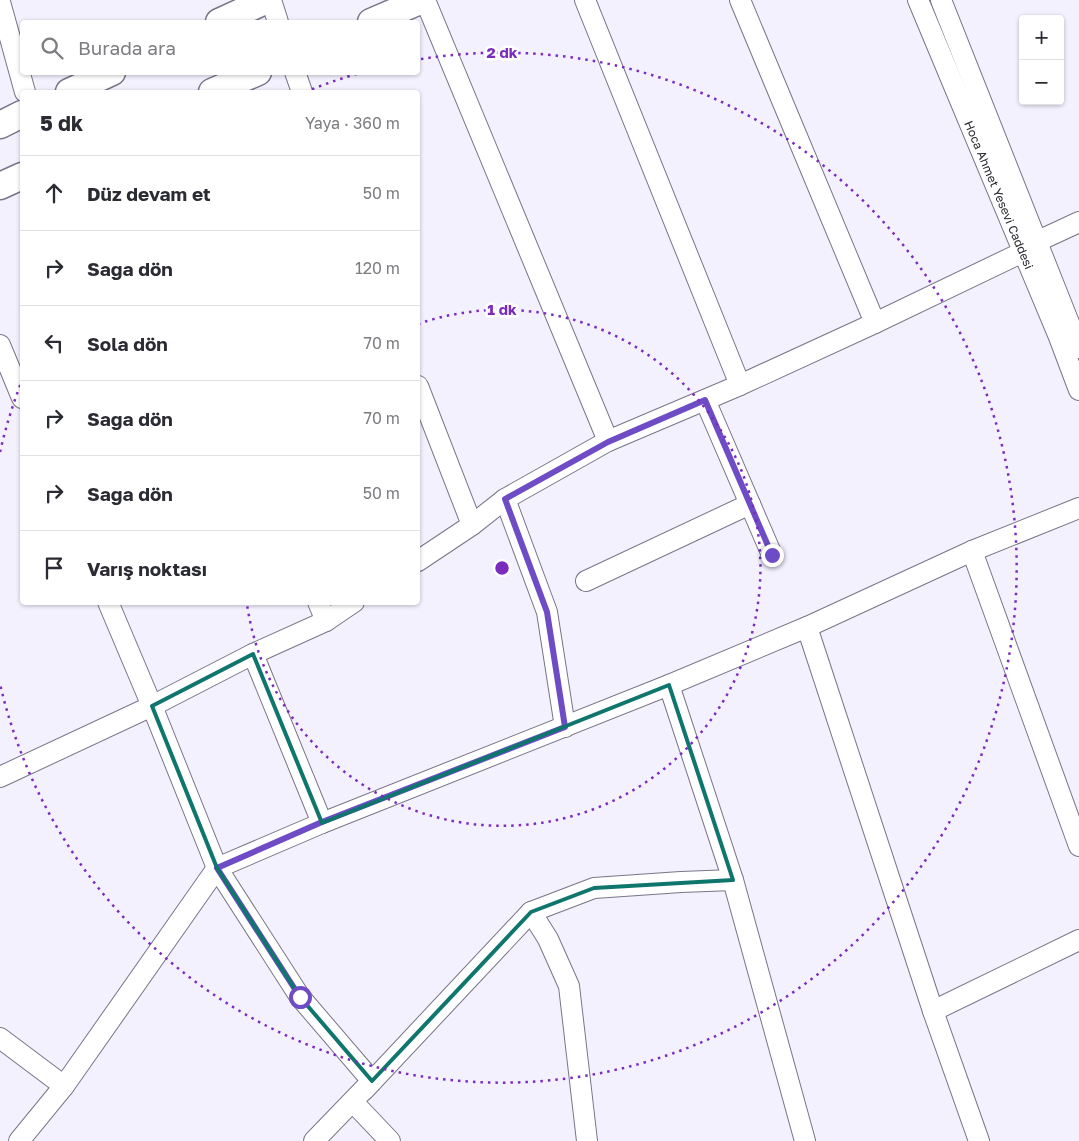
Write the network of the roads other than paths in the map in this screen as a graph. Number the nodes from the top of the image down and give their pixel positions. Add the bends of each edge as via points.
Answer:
1 (269, 0) edge
2 (424, 0) edge
3 (585, 0) edge
4 (740, 0) edge
5 (918, 0) edge
6 (941, 0) edge
7 (0, 2) edge
8 (224, 20) edge
9 (277, 20) edge
10 (376, 20) edge
11 (20, 74) edge
12 (20, 75) edge
13 (106, 75) edge
14 (251, 75) edge
15 (296, 75) edge
16 (24, 90) edge
17 (73, 90) edge
18 (217, 90) edge
19 (301, 90) edge
20 (20, 115) edge
21 (0, 125) edge
22 (20, 177) edge
23 (0, 186) edge
24 (1079, 222) edge
25 (1030, 247) junction
26 (874, 323) junction
27 (0, 345) edge
28 (1079, 348) edge
29 (740, 385) junction
30 (1079, 390) edge
31 (420, 391) edge
32 (20, 393) edge
33 (705, 400) junction
34 (608, 442) junction
35 (505, 499) junction
36 (750, 504) junction
37 (1079, 508) edge
38 (472, 525) junction
39 (972, 551) junction
40 (772, 555) dead end
41 (420, 560) edge
42 (586, 581) dead end
43 (109, 605) edge
44 (319, 605) edge
45 (350, 605) edge
46 (326, 621) junction
47 (807, 627) junction
48 (253, 654) junction
49 (669, 685) junction
50 (152, 706) junction
51 (565, 727) junction
52 (0, 776) edge
53 (322, 822) junction
54 (1079, 846) edge
55 (217, 868) junction
56 (733, 880) junction
57 (531, 912) junction
58 (1079, 940) edge
59 (933, 1011) junction
60 (0, 1038) edge
61 (372, 1081) junction
62 (64, 1086) junction
63 (353, 1102) junction
64 (19, 1141) edge
65 (315, 1141) edge
66 (390, 1141) edge
67 (587, 1141) edge
68 (805, 1141) edge
69 (979, 1141) edge

1 - 8 main road
1 - 9 street
2 - 10 main road
2 - 34 street
3 - 29 street
4 - 26 street
5 - 25 street, Hoca Ahmet Yesevi Caddesi
6 - 25 street, Hoca Ahmet Yesevi Caddesi
7 - 11 street
12 - 16 street
13 - 17 main road
14 - 18 main road
15 - 19 street
20 - 21 main road
22 - 23 main road
24 - 25 street
25 - 26 street
25 - 28 street, Hoca Ahmet Yesevi Caddesi
25 - 30 street, Hoca Ahmet Yesevi Caddesi
26 - 29 street
27 - 32 street
29 - 33 street
31 - 38 street
33 - 34 street
33 - 36 street
34 - 35 street
35 - 38 street
35 - 51 street via 547,612
36 - 40 street
36 - 42 street
37 - 39 street
38 - 41 street
39 - 47 street
39 - 54 street
43 - 50 street
44 - 46 street
45 - 46 street
46 - 48 street
47 - 49 street
47 - 59 street
48 - 50 street
48 - 53 street
49 - 51 street
49 - 56 street
50 - 52 street
50 - 55 street
51 - 53 street
53 - 55 street
55 - 61 street via 300,997
55 - 62 street
56 - 57 street via 594,888
56 - 68 street
57 - 61 street
57 - 67 street via 548,939 569,986
58 - 59 street
59 - 69 street
60 - 62 street
61 - 63 street
61 - 65 street
62 - 64 street
63 - 65 street
63 - 66 street

